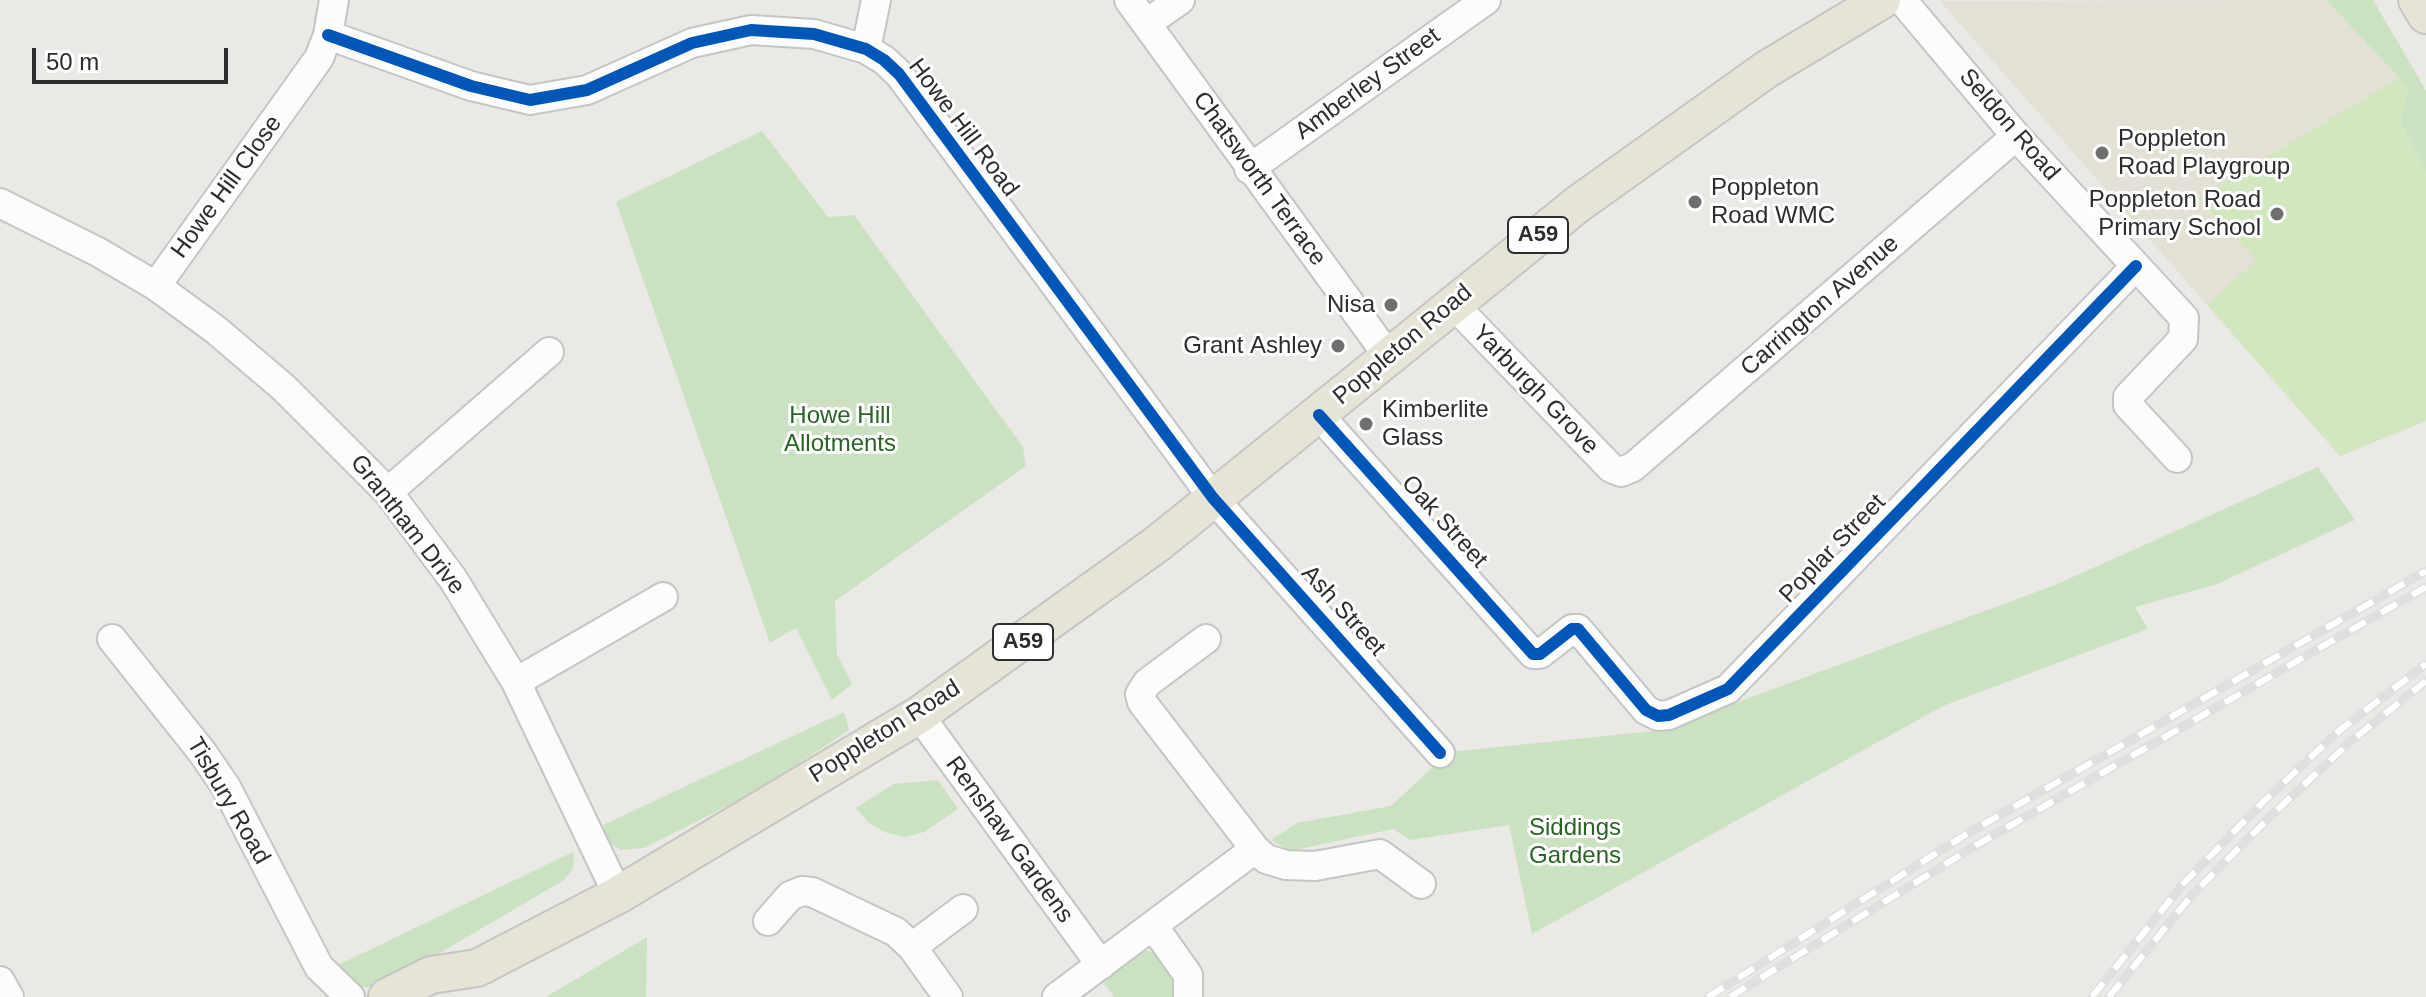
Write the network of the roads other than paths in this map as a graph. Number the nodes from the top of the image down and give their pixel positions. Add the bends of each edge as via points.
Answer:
1 (334, 0) edge
2 (876, 0) edge
3 (1129, 0) edge
4 (1180, 0) edge
5 (1486, 0) edge
6 (1882, 0) edge
7 (1902, 0) edge
8 (2417, 0) edge
9 (2426, 15) edge
10 (1147, 23) junction
11 (328, 35) junction
12 (866, 49) junction
13 (2016, 136) junction
14 (1249, 169) junction
15 (0, 203) edge
16 (2136, 266) junction
17 (156, 286) junction
18 (1453, 304) junction
19 (549, 352) dead end
20 (1389, 357) junction
21 (1319, 415) junction
22 (2177, 458) dead end
23 (1621, 472) joint
24 (388, 492) junction
25 (1213, 498) junction
26 (663, 597) dead end
27 (112, 639) dead end
28 (1206, 639) dead end
29 (1540, 654) joint
30 (516, 682) junction
31 (919, 715) junction
32 (1440, 753) dead end
33 (1255, 849) junction
34 (1421, 884) dead end
35 (618, 895) junction
36 (963, 909) dead end
37 (768, 921) dead end
38 (1154, 927) junction
39 (912, 947) junction
40 (1101, 965) junction
41 (477, 968) junction
42 (0, 981) edge
43 (327, 987) edge
44 (9, 997) edge
45 (350, 997) edge
46 (387, 997) edge
47 (451, 997) edge
48 (948, 997) edge
49 (1057, 997) edge
50 (1188, 997) edge

1 - 11 street, Howe Hill Close
2 - 12 street
3 - 10 street, Chatsworth Terrace
4 - 10 street
5 - 14 street, Amberley Street
6 - 18 main road, Poppleton Road / A59 via 1673,133
7 - 13 street, Seldon Road
8 - 9 main road
10 - 14 street, Chatsworth Terrace
11 - 12 street, Howe Hill Road via 471,86 530,100 587,90 722,34 782,30
11 - 17 street, Howe Hill Close via 319,58
12 - 25 street, Howe Hill Road via 899,74
13 - 16 street, Seldon Road
13 - 23 street, Carrington Avenue
14 - 20 street, Chatsworth Terrace
15 - 17 street, Grantham Drive
16 - 22 street, Seldon Road via 2184,318 2183,339 2128,397 2128,405
16 - 29 street, Poplar Street via 1720,695 1658,716 1646,710 1578,629
17 - 24 street, Grantham Drive via 284,388
18 - 20 main road, Poppleton Road / A59
18 - 23 street, Yarburgh Grove via 1611,468
19 - 24 street
20 - 21 main road, Poppleton Road / A59
21 - 25 main road, Poppleton Road / A59
21 - 29 street, Oak Street via 1533,654
24 - 30 street, Grantham Drive via 453,579
25 - 31 main road, Poppleton Road / A59 via 1090,594
25 - 32 street, Ash Street
26 - 30 street
27 - 43 street, Tisbury Road via 226,787
28 - 33 street via 1140,694
30 - 35 street, Grantham Drive
31 - 35 main road, Poppleton Road / A59
31 - 40 street, Renshaw Gardens
33 - 34 street via 1286,865 1315,866 1380,854
33 - 38 street
35 - 41 main road, Poppleton Road / A59
36 - 39 street
37 - 39 street via 790,896 812,892 873,919
38 - 40 street
38 - 50 street via 1188,975
39 - 48 street
40 - 49 street
41 - 46 main road, Poppleton Road / A59 via 431,975
41 - 47 main road, Poppleton Road / A59
42 - 44 street
43 - 45 street, Tisbury Road

